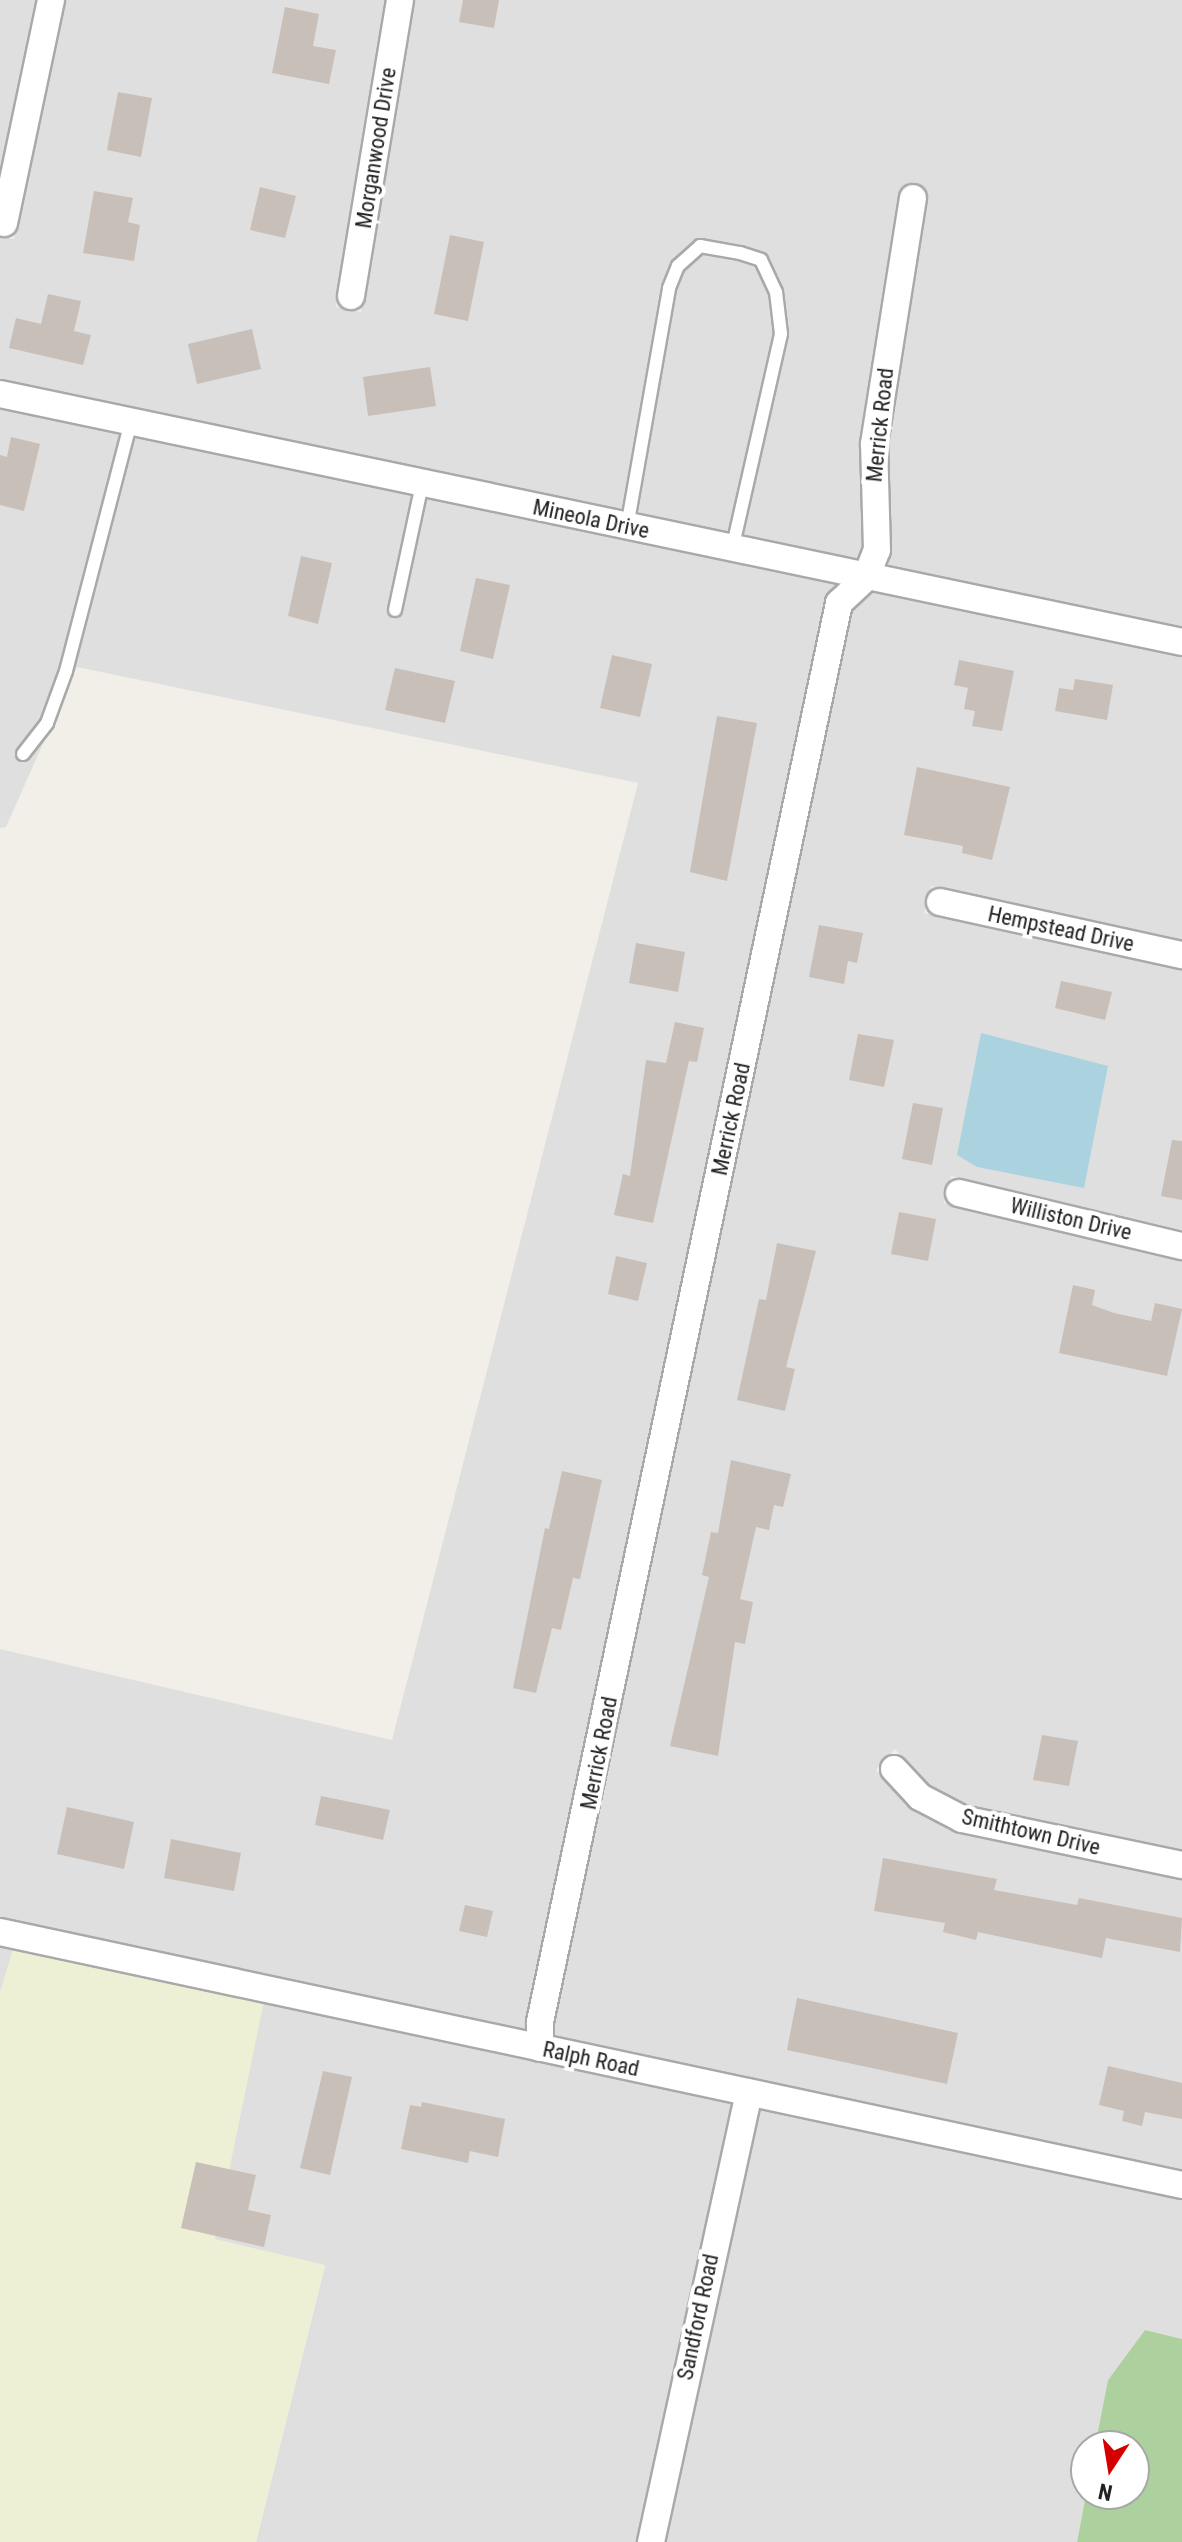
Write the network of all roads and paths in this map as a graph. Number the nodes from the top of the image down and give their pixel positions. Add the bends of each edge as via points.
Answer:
1 (51, 0) edge
2 (400, 0) edge
3 (913, 198) dead end
4 (4, 223) dead end
5 (351, 296) dead end
6 (0, 394) edge
7 (131, 422) junction
8 (422, 484) junction
9 (627, 527) junction
10 (732, 549) junction
11 (866, 578) junction
12 (395, 610) dead end
13 (1182, 642) edge
14 (23, 754) dead end
15 (940, 902) dead end
16 (1182, 955) edge
17 (959, 1193) dead end
18 (1182, 1246) edge
19 (894, 1769) dead end
20 (1182, 1865) edge
21 (0, 1932) edge
22 (540, 2048) junction
23 (749, 2093) junction
24 (1182, 2185) edge
25 (651, 2542) edge

1 - 4 street
2 - 5 street, Morganwood Drive
3 - 11 street, Merrick Road via 874,444 877,550
6 - 7 street, Mineola Drive
7 - 8 street, Mineola Drive
7 - 14 lane via 66,671 47,723
8 - 9 street, Mineola Drive
8 - 12 lane
9 - 10 street, Mineola Drive
9 - 10 lane via 674,277 700,246 740,253 761,260 776,292 781,334
10 - 11 street, Mineola Drive
11 - 13 street, Mineola Drive
11 - 22 street, Merrick Road via 839,603 540,2022
15 - 16 street, Hempstead Drive
17 - 18 street, Williston Drive
19 - 20 street, Smithtown Drive via 920,1797 962,1819
21 - 22 street, Ralph Road
22 - 23 street, Ralph Road
23 - 24 street, Ralph Road
23 - 25 street, Sandford Road

